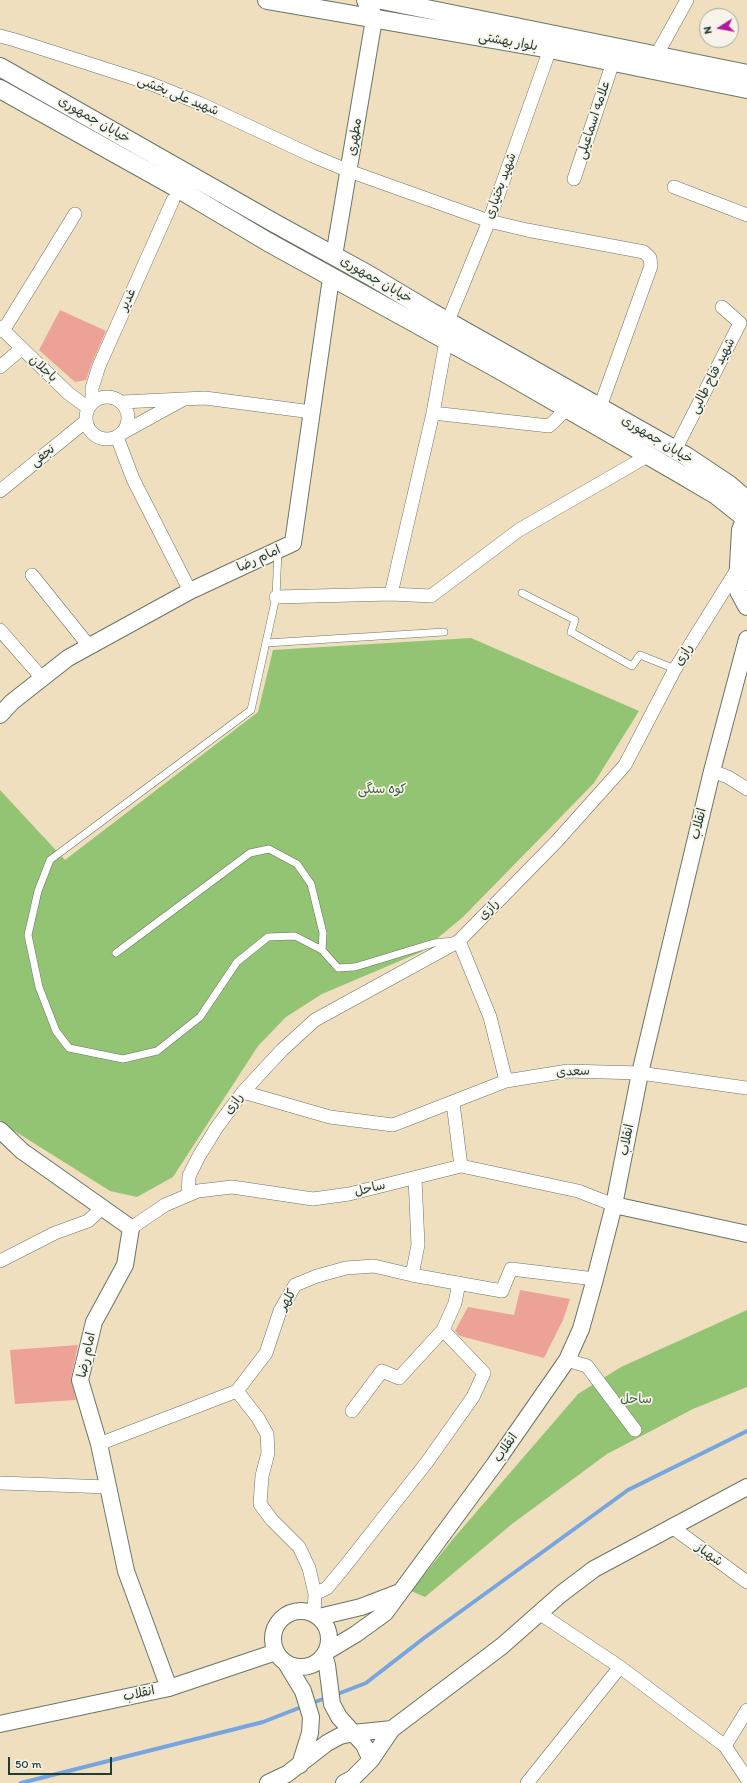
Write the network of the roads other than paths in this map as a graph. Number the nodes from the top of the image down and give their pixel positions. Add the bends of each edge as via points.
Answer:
1 (267, 0) edge
2 (366, 0) edge
3 (383, 0) edge
4 (687, 0) edge
5 (374, 19) junction
6 (0, 36) edge
7 (550, 49) junction
8 (656, 56) junction
9 (613, 62) junction
10 (0, 67) edge
11 (747, 74) edge
12 (0, 89) edge
13 (747, 89) edge
14 (349, 171) junction
15 (574, 179) dead end
16 (674, 187) dead end
17 (173, 200) dead end
18 (75, 214) dead end
19 (747, 215) edge
20 (489, 221) junction
21 (334, 256) junction
22 (332, 278) junction
23 (722, 307) dead end
24 (448, 321) junction
25 (2, 329) edge
26 (446, 341) junction
27 (21, 349) junction
28 (0, 367) edge
29 (187, 398) junction
30 (122, 402) junction
31 (600, 407) junction
32 (567, 409) junction
33 (89, 411) junction
34 (312, 412) junction
35 (432, 413) junction
36 (120, 435) junction
37 (675, 450) junction
38 (649, 455) junction
39 (0, 491) edge
40 (747, 500) edge
41 (746, 516) edge
42 (278, 550) junction
43 (739, 566) junction
44 (32, 575) dead end
45 (190, 591) junction
46 (522, 593) dead end
47 (391, 594) junction
48 (276, 597) junction
49 (747, 606) edge
50 (0, 630) edge
51 (444, 632) dead end
52 (747, 639) edge
53 (266, 643) junction
54 (89, 646) junction
55 (675, 669) junction
56 (42, 678) junction
57 (0, 715) edge
58 (712, 771) junction
59 (747, 789) edge
60 (459, 941) junction
61 (322, 950) junction
62 (116, 953) dead end
63 (640, 1073) junction
64 (506, 1081) junction
65 (747, 1088) edge
66 (243, 1092) junction
67 (453, 1103) junction
68 (0, 1130) edge
69 (461, 1166) junction
70 (414, 1178) junction
71 (188, 1195) junction
72 (614, 1205) junction
73 (102, 1208) junction
74 (131, 1228) junction
75 (747, 1234) edge
76 (0, 1262) edge
77 (412, 1275) junction
78 (595, 1280) junction
79 (459, 1283) junction
80 (443, 1330) junction
81 (566, 1360) junction
82 (237, 1392) junction
83 (352, 1411) dead end
84 (635, 1430) dead end
85 (99, 1444) junction
86 (0, 1483) edge
87 (108, 1487) junction
88 (747, 1487) edge
89 (672, 1527) junction
90 (747, 1582) edge
91 (400, 1592) junction
92 (315, 1594) junction
93 (539, 1613) junction
94 (316, 1616) junction
95 (326, 1657) junction
96 (285, 1663) junction
97 (620, 1667) junction
98 (169, 1688) junction
99 (747, 1710) edge
100 (0, 1724) edge
101 (392, 1729) junction
102 (351, 1731) junction
103 (725, 1746) junction
104 (371, 1760) junction
105 (300, 1765) junction
106 (747, 1779) edge
107 (268, 1783) edge
108 (344, 1783) edge
109 (527, 1783) edge

1 - 5 main road, بلوار بهشتی
2 - 5 main road
3 - 5 main road
3 - 8 main road, بلوار بهشتی
4 - 8 street
5 - 7 main road, بلوار بهشتی
5 - 14 street, مطهری
6 - 14 street, شهید علی بخشی via 149,83
7 - 9 main road, بلوار بهشتی
7 - 20 street, شهید بختیاری
8 - 11 main road, بلوار بهشتی
9 - 13 main road, بلوار بهشتی
9 - 15 street, علامه اسماعیلی
10 - 21 main road, خیابان جمهوری
12 - 22 main road, خیابان جمهوری
14 - 20 street, شهید علی بخشی
14 - 21 street, مطهری
16 - 19 street
17 - 33 street, غدیر via 99,366 92,388
18 - 25 street
20 - 24 street, شهید بختیاری
20 - 31 street, شهید علی بخشی via 644,252 650,258 651,266
21 - 22 main road
21 - 24 main road, خیابان جمهوری
22 - 26 main road, خیابان جمهوری
22 - 34 street, امام رضا
23 - 37 street, شهید فتاح طالبی via 740,323
24 - 31 main road, خیابان جمهوری
25 - 27 street, باجلان
26 - 32 main road, خیابان جمهوری
26 - 35 street
27 - 28 street
27 - 33 street, باجلان
29 - 30 street
29 - 34 street via 205,398
29 - 36 street
30 - 33 street via 104,397
30 - 36 street via 128,414 128,421
31 - 37 main road, خیابان جمهوری
32 - 35 street via 549,426
32 - 38 main road, خیابان جمهوری
33 - 36 street via 88,428 98,437 111,439
33 - 39 street, نجفی
34 - 42 street, امام رضا via 293,543
35 - 47 street
36 - 45 street via 133,479
37 - 40 main road, خیابان جمهوری via 728,484
38 - 41 main road, خیابان جمهوری
38 - 47 street via 519,530 431,596
41 - 43 main road via 741,530
42 - 45 street, امام رضا
42 - 48 lane
43 - 49 main road via 739,592
43 - 55 street, رازی
44 - 54 street
45 - 54 street, امام رضا
46 - 55 lane via 575,620 571,632 632,666 640,654
47 - 48 street
48 - 53 lane
50 - 56 street
51 - 53 lane
52 - 58 street, انقلاب
53 - 61 lane via 251,710 50,860 38,891 28,935 39,987 56,1031 69,1048 123,1059 157,1052 200,1018 237,962 268,937 295,936
54 - 56 street, امام رضا
55 - 60 street, رازی via 625,764 557,841
56 - 57 street, امام رضا
58 - 59 street
58 - 63 street, انقلاب
60 - 61 lane via 434,943 355,967 338,968
60 - 64 street via 490,1017
60 - 66 street, رازی via 314,1020
61 - 62 lane via 323,933 311,884 297,864 269,849 250,853
63 - 64 street, سعدی via 568,1070
63 - 65 street, سعدی
63 - 72 street, انقلاب
64 - 67 street, سعدی
66 - 67 street, سعدی via 330,1116 393,1125
66 - 71 street, رازی via 199,1156 189,1176
67 - 69 street
68 - 73 street via 22,1151
69 - 70 street, ساحل
69 - 72 street, ساحل via 578,1191
70 - 71 street, ساحل via 349,1194 313,1199 232,1187 198,1191
70 - 77 street via 418,1245
71 - 74 street, ساحل via 165,1205
72 - 75 street
72 - 78 street, انقلاب
73 - 74 street
73 - 76 street via 88,1221 55,1233
74 - 85 street, امام رضا via 125,1265 94,1322 80,1380
77 - 79 street, کلهر
77 - 82 street, کلهر via 374,1266 346,1268 296,1285 280,1311 266,1353
78 - 79 street, کلهر via 511,1269 502,1291
78 - 81 street, انقلاب via 581,1329
79 - 80 street via 455,1303
80 - 83 street via 399,1378 382,1371
80 - 92 street via 484,1373 473,1397 427,1462 346,1565 327,1588
81 - 84 street via 587,1366
81 - 91 street, انقلاب via 494,1465
82 - 85 street
82 - 92 street via 267,1434 268,1453 262,1476 260,1504 298,1547 309,1568
85 - 87 street, امام رضا
86 - 87 street
87 - 98 street, امام رضا via 126,1571
88 - 89 street
89 - 90 street, شهباز
89 - 93 street via 594,1569
91 - 94 street via 361,1607
91 - 95 street, انقلاب via 385,1613
92 - 94 street
93 - 97 street
93 - 101 street via 502,1646
94 - 95 street via 325,1624 328,1633
94 - 96 street via 306,1611 297,1611 288,1614 276,1626 273,1643
95 - 96 street via 311,1666 298,1667
95 - 102 street via 332,1704
96 - 98 street, انقلاب
96 - 105 street via 303,1691 311,1716 310,1733
97 - 103 street
97 - 109 street
98 - 100 street, انقلاب
99 - 103 street
101 - 102 street
101 - 104 street
102 - 104 street via 364,1745
102 - 105 street via 327,1743
103 - 106 street
104 - 108 street
105 - 107 street

